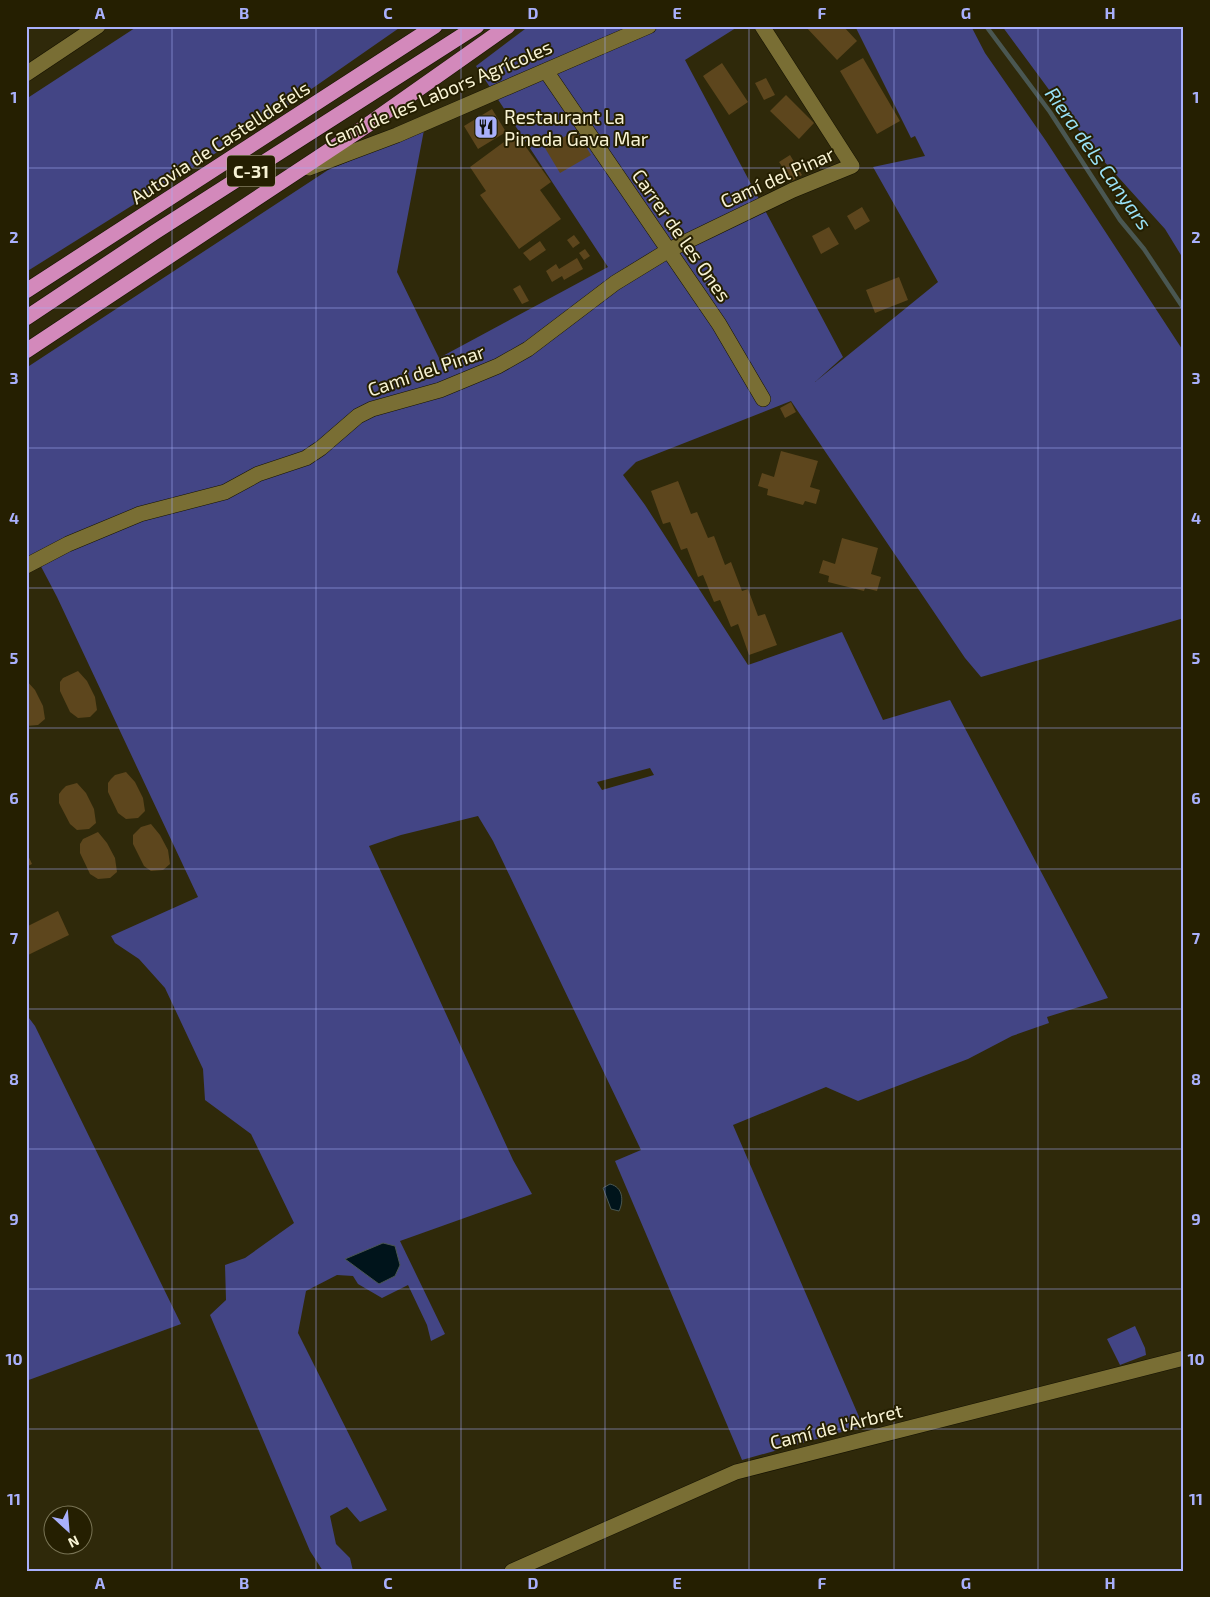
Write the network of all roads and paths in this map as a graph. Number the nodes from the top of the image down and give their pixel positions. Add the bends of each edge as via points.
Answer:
1 (98, 26) edge
2 (435, 26) edge
3 (477, 26) edge
4 (508, 26) edge
5 (649, 26) edge
6 (762, 26) edge
7 (546, 71) junction
8 (26, 74) edge
9 (298, 172) junction
10 (669, 250) junction
11 (26, 291) edge
12 (26, 318) edge
13 (26, 351) edge
14 (763, 399) dead end
15 (26, 566) edge
16 (1184, 1358) edge
17 (512, 1571) edge

1 - 8 street
2 - 11 highway, Autovia de Castelldefels / C-31
3 - 12 highway, C-31
4 - 9 highway
5 - 7 street, Camí de les Labors Agrícoles
6 - 10 street, Camí del Pinar via 852,166 792,190
7 - 9 street, Camí de les Labors Agrícoles via 397,135
7 - 10 street, Carrer de les Ones
9 - 13 highway
10 - 14 street, Carrer de les Ones via 720,324
10 - 15 street, Camí del Pinar via 615,283 528,349 498,366 440,390 372,409 358,416 306,458 258,474 225,492 140,514 68,544
16 - 17 street, Camí de l'Arbret via 736,1472

